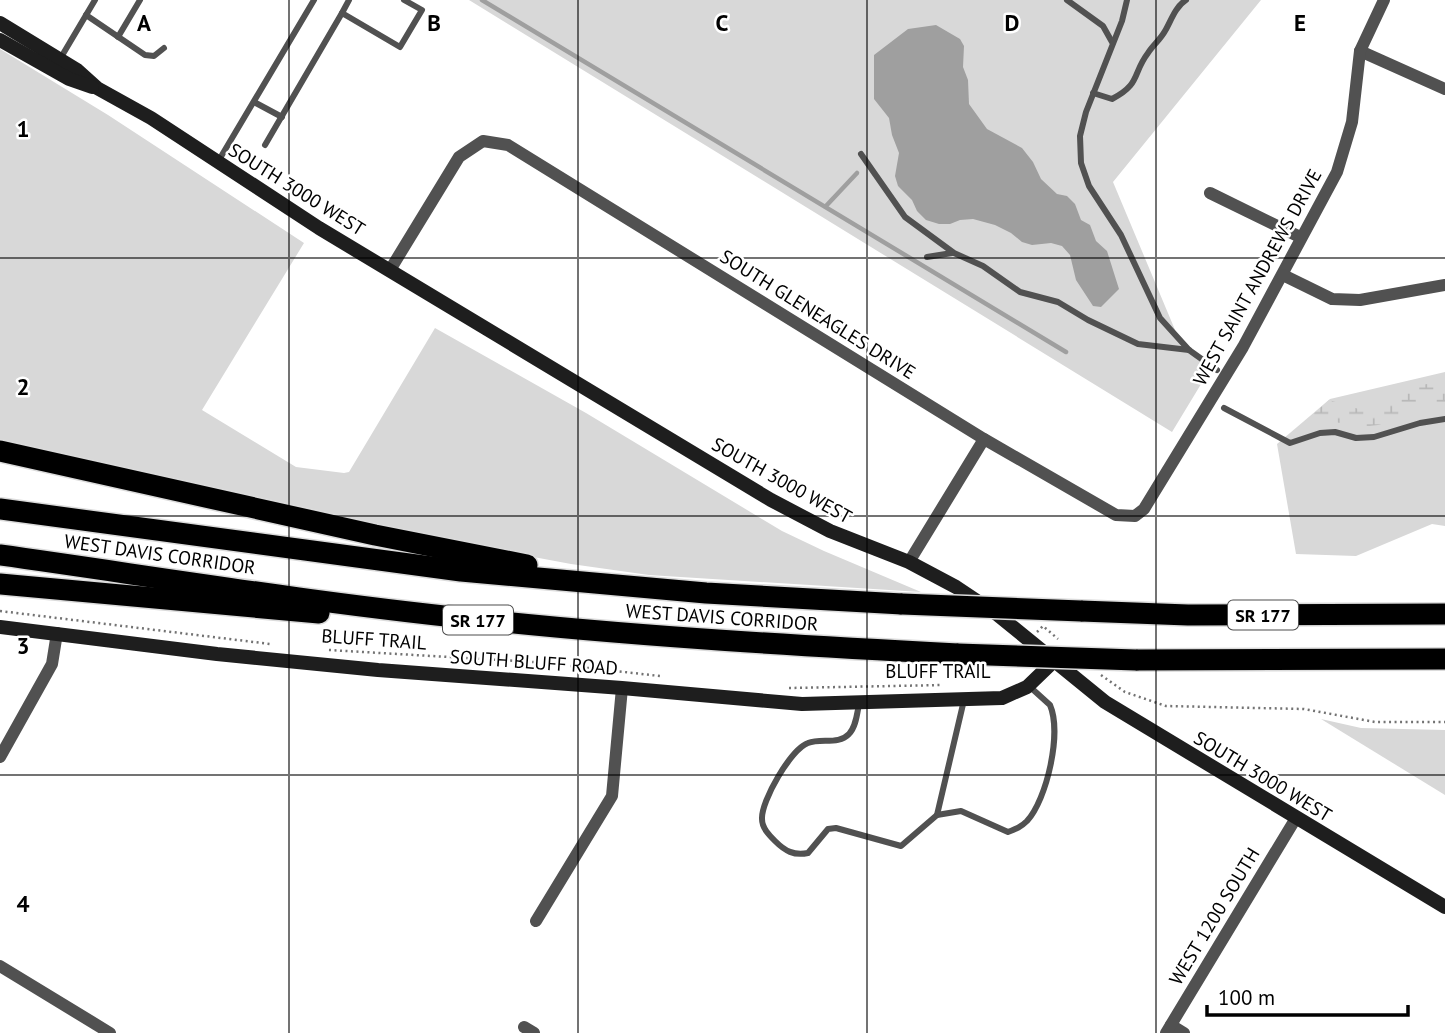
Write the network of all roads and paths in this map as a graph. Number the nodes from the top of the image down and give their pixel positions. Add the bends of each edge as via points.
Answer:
1 (95, 0) edge
2 (140, 0) edge
3 (314, 0) edge
4 (349, 0) edge
5 (404, 0) edge
6 (1067, 0) edge
7 (1127, 0) edge
8 (1185, 0) edge
9 (1384, 0) edge
10 (342, 13) junction
11 (86, 15) junction
12 (0, 23) edge
13 (118, 37) junction
14 (0, 40) edge
15 (1112, 42) junction
16 (164, 48) dead end
17 (1360, 51) junction
18 (60, 59) junction
19 (97, 88) junction
20 (1445, 89) edge
21 (1093, 93) junction
22 (254, 102) junction
23 (282, 117) junction
24 (265, 145) dead end
25 (861, 154) dead end
26 (218, 162) junction
27 (1210, 193) dead end
28 (1300, 237) junction
29 (954, 253) junction
30 (927, 257) dead end
31 (390, 270) junction
32 (1283, 275) junction
33 (1445, 285) edge
34 (1189, 350) junction
35 (1217, 369) dead end
36 (1224, 408) dead end
37 (1445, 419) edge
38 (984, 439) junction
39 (0, 452) edge
40 (0, 509) edge
41 (1135, 516) joint
42 (0, 555) edge
43 (909, 562) junction
44 (0, 584) edge
45 (614, 585) junction
46 (0, 611) edge
47 (1445, 614) edge
48 (1043, 626) dead end
49 (0, 627) edge
50 (600, 631) junction
51 (57, 633) junction
52 (1063, 643) dead end
53 (280, 645) dead end
54 (328, 650) dead end
55 (1445, 659) edge
56 (1054, 661) junction
57 (1093, 669) dead end
58 (671, 678) dead end
59 (944, 685) dead end
60 (1028, 686) junction
61 (622, 688) junction
62 (780, 688) dead end
63 (964, 700) junction
64 (859, 702) junction
65 (1445, 722) edge
66 (0, 757) edge
67 (936, 815) junction
68 (1296, 818) junction
69 (1445, 908) edge
70 (537, 921) dead end
71 (0, 966) edge
72 (1168, 1029) edge
73 (110, 1033) edge
74 (1184, 1033) edge

1 - 11 lane
2 - 13 lane
3 - 22 lane
4 - 10 lane
5 - 10 lane via 422,10 400,47
6 - 15 lane via 1103,26
7 - 15 lane
8 - 21 lane via 1126,91 1112,99
9 - 17 street, WEST SAINT ANDREWS DRIVE
10 - 23 lane
11 - 13 lane
11 - 18 lane
12 - 18 main road, SOUTH 3000 WEST
13 - 16 lane via 145,55 154,56
14 - 19 main road, SOUTH 3000 WEST via 69,79
15 - 21 lane
17 - 20 street
17 - 28 street, WEST SAINT ANDREWS DRIVE via 1352,122 1337,172
18 - 19 main road, SOUTH 3000 WEST
19 - 26 main road, SOUTH 3000 WEST
21 - 34 lane via 1080,136 1088,186 1122,235 1160,318
22 - 23 lane
22 - 26 lane
23 - 24 lane
25 - 29 lane via 905,217
26 - 31 main road, SOUTH 3000 WEST
27 - 28 street
28 - 32 street, WEST SAINT ANDREWS DRIVE
29 - 30 lane
29 - 34 lane via 983,266 1020,292 1058,303 1138,344
31 - 38 street, SOUTH GLENEAGLES DRIVE via 459,157 483,141 508,145
31 - 43 main road, SOUTH 3000 WEST via 771,500 830,531
32 - 33 street via 1332,299 1360,300
32 - 41 street, WEST SAINT ANDREWS DRIVE via 1223,381 1144,509
34 - 35 lane
36 - 37 lane via 1290,443 1327,432 1374,437
38 - 41 street, SOUTH GLENEAGLES DRIVE via 1116,515
38 - 43 street
39 - 45 highway
40 - 45 highway, WEST DAVIS CORRIDOR / SR 177 via 461,571
42 - 50 highway, WEST DAVIS CORRIDOR / SR 177 via 397,611
43 - 56 main road, SOUTH 3000 WEST via 977,600
44 - 50 highway via 539,634
45 - 47 highway, WEST DAVIS CORRIDOR / SR 177, bridge via 794,599 1081,611
46 - 53 path
48 - 52 path
49 - 51 main road, SOUTH BLUFF ROAD
50 - 55 highway, WEST DAVIS CORRIDOR / SR 177, bridge via 958,654 1136,660
51 - 61 main road, SOUTH BLUFF ROAD via 378,670
51 - 66 street via 52,664
54 - 58 path, BLUFF TRAIL via 534,662
56 - 60 main road, SOUTH BLUFF ROAD
56 - 68 main road, SOUTH 3000 WEST via 1125,715
57 - 65 path via 1125,692 1166,706 1304,709 1375,722
59 - 62 path, BLUFF TRAIL
60 - 63 main road, SOUTH BLUFF ROAD via 1002,698
60 - 67 lane via 1050,705 1054,723 1048,775 1029,818 1008,832 961,811
61 - 64 main road, SOUTH BLUFF ROAD via 802,704
61 - 70 street via 612,796
63 - 64 main road, SOUTH BLUFF ROAD
63 - 67 lane
64 - 67 lane via 851,733 843,740 807,743 784,767 766,800 761,819 766,833 784,850 798,855 808,853 828,830 836,828 901,846
68 - 69 main road, SOUTH 3000 WEST
68 - 72 street, WEST 1200 SOUTH
71 - 73 street
72 - 74 street

